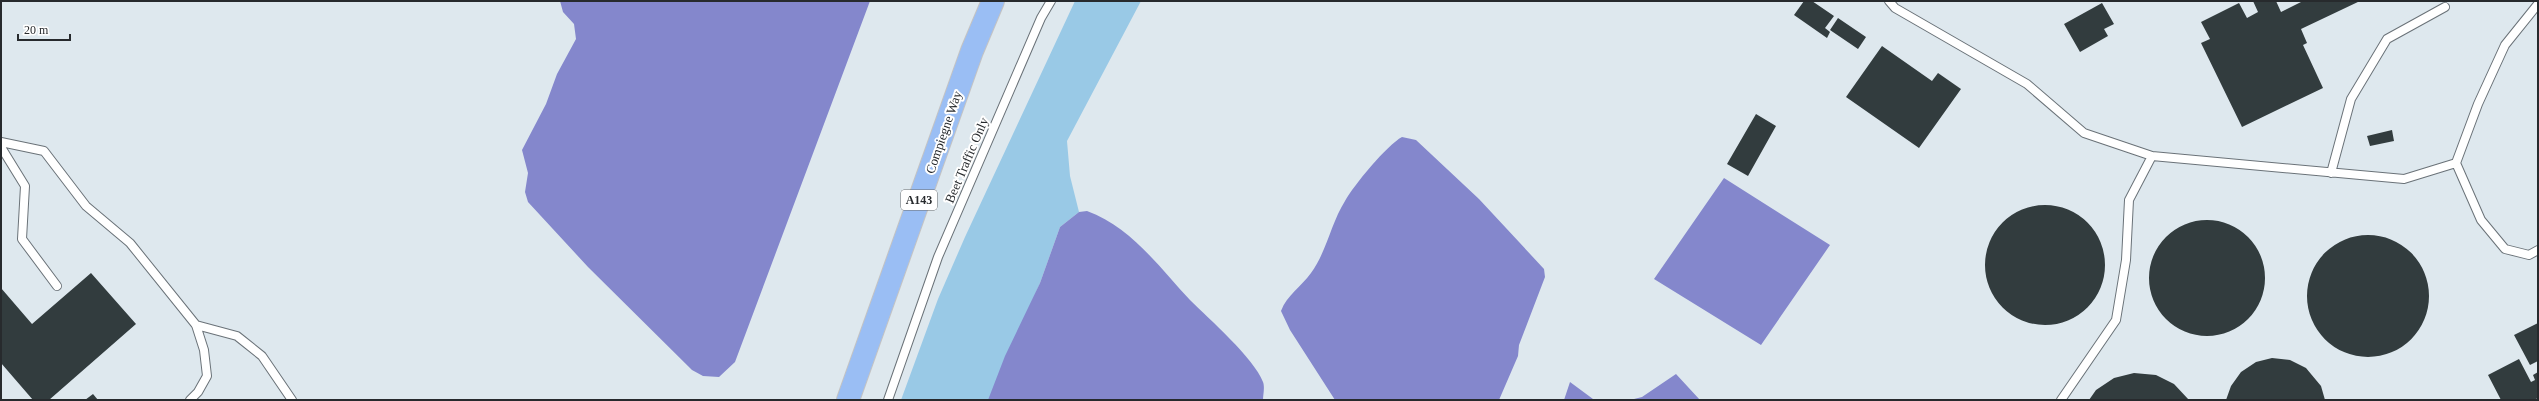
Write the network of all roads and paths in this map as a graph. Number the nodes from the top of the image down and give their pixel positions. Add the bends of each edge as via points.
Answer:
1 (993, 1) edge
2 (1050, 1) edge
3 (1889, 1) edge
4 (2538, 4) edge
5 (2444, 7) dead end
6 (1, 142) edge
7 (1, 147) edge
8 (2152, 156) junction
9 (2456, 163) junction
10 (2331, 172) junction
11 (2538, 250) edge
12 (58, 286) dead end
13 (196, 324) junction
14 (190, 400) edge
15 (292, 400) edge
16 (848, 400) edge
17 (888, 400) edge
18 (2061, 400) edge

1 - 16 highway, Compiegne Way / A143 via 972,51
2 - 17 lane, Beet Traffic Only via 938,258
3 - 8 lane via 1895,8 2027,84 2084,133
4 - 9 lane via 2505,45 2478,104
5 - 10 lane via 2387,39 2351,99
6 - 13 lane via 44,151 86,206 130,243
7 - 12 lane via 25,186 22,239
8 - 10 lane
8 - 18 lane via 2129,200 2126,260 2116,320
9 - 10 lane via 2404,179
9 - 11 lane via 2481,220 2505,249 2529,255
13 - 14 lane via 204,350 207,376
13 - 15 lane via 237,336 262,356

